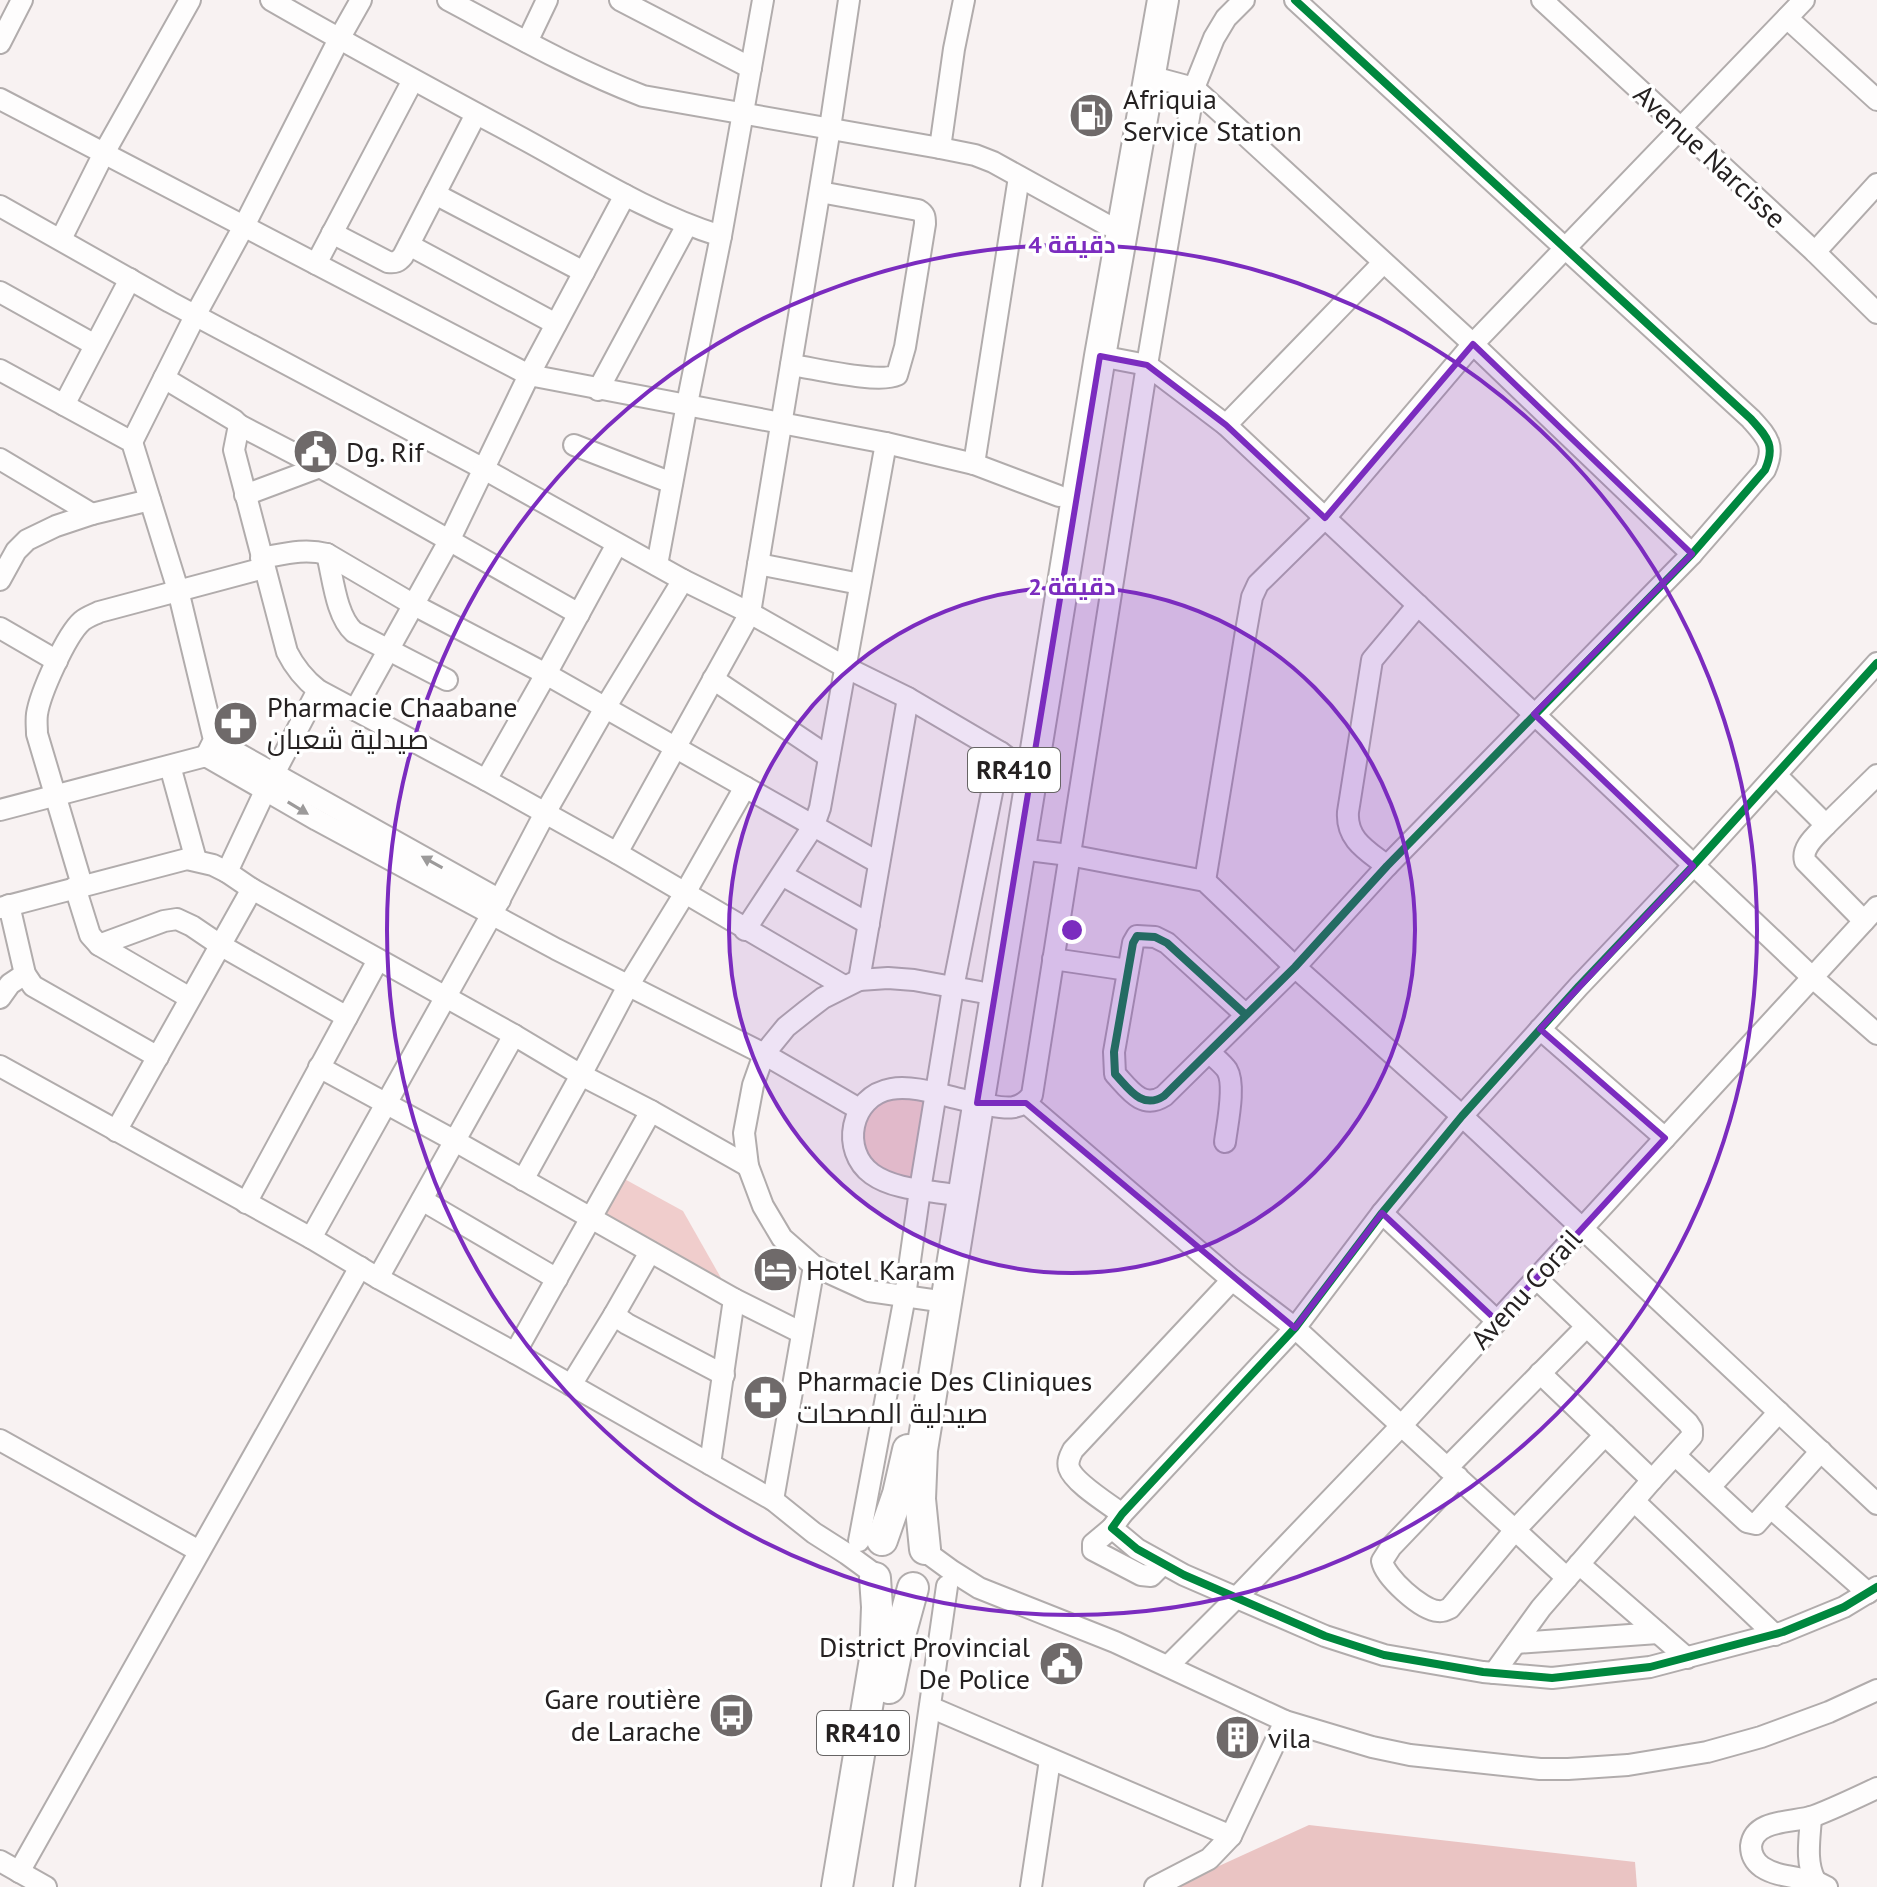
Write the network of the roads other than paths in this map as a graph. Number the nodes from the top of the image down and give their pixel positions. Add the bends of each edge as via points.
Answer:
1 (22, 0) edge
2 (190, 0) edge
3 (271, 0) edge
4 (361, 0) edge
5 (547, 0) edge
6 (620, 0) edge
7 (763, 0) edge
8 (849, 0) edge
9 (964, 0) edge
10 (1147, 0) edge
11 (1163, 0) edge
12 (1244, 0) edge
13 (1295, 0) edge
14 (1542, 0) edge
15 (1804, 0) edge
16 (454, 1) edge
17 (1787, 18) junction
18 (339, 39) junction
19 (527, 42) junction
20 (0, 43) edge
21 (751, 68) junction
22 (1149, 76) junction
23 (413, 80) junction
24 (1194, 88) junction
25 (0, 99) edge
26 (1877, 100) edge
27 (743, 112) junction
28 (476, 114) junction
29 (830, 128) junction
30 (1681, 129) junction
31 (940, 148) junction
32 (104, 153) junction
33 (1019, 177) junction
34 (1877, 184) edge
35 (820, 192) junction
36 (435, 194) junction
37 (625, 195) junction
38 (0, 206) edge
39 (687, 225) junction
40 (1107, 225) junction
41 (244, 226) junction
42 (332, 233) junction
43 (721, 236) junction
44 (61, 239) junction
45 (409, 245) junction
46 (1565, 248) junction
47 (1815, 252) junction
48 (1383, 263) junction
49 (316, 264) junction
50 (584, 272) junction
51 (130, 279) junction
52 (0, 292) edge
53 (1877, 313) edge
54 (196, 314) junction
55 (556, 324) junction
56 (1473, 344) junction
57 (95, 345) junction
58 (1100, 356) junction
59 (791, 365) junction
60 (1147, 365) junction
61 (0, 370) edge
62 (529, 375) junction
63 (164, 378) junction
64 (598, 390) junction
65 (687, 404) junction
66 (64, 405) junction
67 (782, 423) junction
68 (239, 425) junction
69 (1226, 425) junction
70 (132, 442) junction
71 (886, 443) junction
72 (574, 445) dead end
73 (0, 459) edge
74 (974, 464) junction
75 (320, 467) junction
76 (484, 469) junction
77 (672, 483) junction
78 (245, 495) junction
79 (1059, 496) junction
80 (150, 500) junction
81 (92, 514) junction
82 (1325, 518) junction
83 (449, 541) junction
84 (617, 544) junction
85 (8, 547) edge
86 (327, 554) junction
87 (1692, 554) junction
88 (262, 563) junction
89 (758, 564) junction
90 (657, 565) junction
91 (0, 580) edge
92 (683, 580) junction
93 (860, 584) junction
94 (178, 590) junction
95 (414, 605) junction
96 (1418, 605) junction
97 (750, 613) junction
98 (579, 614) junction
99 (0, 628) edge
100 (389, 649) junction
101 (57, 661) junction
102 (1876, 665) edge
103 (845, 667) junction
104 (546, 674) junction
105 (713, 679) junction
106 (447, 680) dead end
107 (318, 690) junction
108 (908, 698) junction
109 (605, 708) junction
110 (355, 710) junction
111 (1534, 714) junction
112 (210, 748) junction
113 (675, 748) junction
114 (829, 757) junction
115 (1008, 757) junction
116 (170, 766) junction
117 (1776, 775) junction
118 (1877, 775) edge
119 (486, 780) junction
120 (270, 781) junction
121 (745, 787) junction
122 (55, 796) junction
123 (0, 810) edge
124 (545, 813) junction
125 (814, 825) junction
126 (1826, 825) junction
127 (1020, 849) junction
128 (617, 853) junction
129 (1069, 855) junction
130 (196, 860) junction
131 (879, 863) junction
132 (1387, 866) junction
133 (1693, 866) junction
134 (227, 872) junction
135 (782, 875) junction
136 (1205, 881) junction
137 (79, 886) junction
138 (252, 889) junction
139 (685, 893) junction
140 (4, 906) edge
141 (496, 907) junction
142 (1870, 914) edge
143 (869, 924) junction
144 (745, 930) junction
145 (99, 945) junction
146 (220, 945) junction
147 (1053, 959) junction
148 (378, 960) junction
149 (1295, 967) junction
150 (1128, 970) junction
151 (25, 974) junction
152 (1813, 978) junction
153 (852, 983) junction
154 (628, 986) junction
155 (967, 990) junction
156 (445, 997) junction
157 (0, 998) edge
158 (190, 998) junction
159 (1246, 1015) junction
160 (347, 1017) junction
161 (1540, 1029) junction
162 (1877, 1034) edge
163 (514, 1035) junction
164 (1209, 1052) junction
165 (764, 1054) junction
166 (158, 1057) junction
167 (0, 1066) edge
168 (319, 1067) junction
169 (581, 1075) junction
170 (959, 1099) junction
171 (1026, 1103) junction
172 (386, 1104) junction
173 (859, 1109) junction
174 (651, 1111) junction
175 (1462, 1116) junction
176 (116, 1131) junction
177 (1665, 1138) junction
178 (455, 1141) junction
179 (1225, 1142) dead end
180 (748, 1166) junction
181 (523, 1180) junction
182 (934, 1192) junction
183 (422, 1200) junction
184 (246, 1203) junction
185 (1382, 1213) junction
186 (590, 1218) junction
187 (1582, 1228) junction
188 (311, 1238) junction
189 (650, 1252) junction
190 (814, 1266) junction
191 (369, 1273) junction
192 (1536, 1278) junction
193 (557, 1279) junction
194 (1232, 1280) junction
195 (918, 1298) junction
196 (734, 1299) junction
197 (614, 1315) junction
198 (1497, 1321) junction
199 (1586, 1327) junction
200 (1295, 1328) junction
201 (802, 1333) junction
202 (515, 1353) junction
203 (1540, 1373) junction
204 (724, 1375) junction
205 (571, 1385) junction
206 (1779, 1412) junction
207 (1401, 1426) junction
208 (1605, 1435) junction
209 (0, 1440) edge
210 (1821, 1451) junction
211 (1676, 1456) junction
212 (710, 1464) junction
213 (1452, 1472) junction
214 (1652, 1480) junction
215 (1710, 1487) junction
216 (773, 1500) junction
217 (1634, 1501) junction
218 (1877, 1504) edge
219 (1771, 1508) junction
220 (799, 1520) junction
221 (1117, 1521) junction
222 (1515, 1530) junction
223 (926, 1550) junction
224 (199, 1551) junction
225 (873, 1556) junction
226 (1163, 1564) junction
227 (1573, 1571) junction
228 (947, 1586) junction
229 (915, 1587) junction
230 (979, 1588) junction
231 (1872, 1590) edge
232 (1237, 1597) junction
233 (1658, 1633) junction
234 (1775, 1635) junction
235 (1516, 1643) junction
236 (1687, 1658) junction
237 (1168, 1666) junction
238 (1494, 1673) junction
239 (1877, 1690) edge
240 (930, 1707) junction
241 (1285, 1721) junction
242 (1050, 1760) junction
243 (1877, 1788) edge
244 (862, 1793) junction
245 (1811, 1817) junction
246 (1231, 1836) junction
247 (0, 1861) edge
248 (19, 1872) junction
249 (1821, 1883) edge
250 (46, 1887) edge
251 (837, 1887) edge
252 (855, 1887) edge
253 (904, 1887) edge
254 (1031, 1887) edge
255 (1155, 1887) edge

1 - 20 street
2 - 32 street
3 - 18 street
4 - 18 street
5 - 19 street
6 - 21 street
7 - 21 street
8 - 29 street
9 - 31 street
10 - 40 highway, RR410
11 - 22 highway, RR410
12 - 24 street via 1214,38
13 - 46 street
14 - 30 street, Avenue Narcisse
15 - 17 street
16 - 19 street
17 - 26 street
17 - 30 street
18 - 23 street
18 - 41 street
19 - 27 street via 643,96
21 - 27 street
22 - 24 street
22 - 58 highway, RR410
23 - 28 street
23 - 42 street
24 - 48 street
24 - 60 street
25 - 32 street
27 - 29 street
27 - 43 street
28 - 36 street
28 - 37 street
29 - 31 street
29 - 35 street
30 - 46 street
30 - 47 street, Avenue Narcisse
31 - 33 street via 975,155
32 - 41 street
32 - 44 street
33 - 40 street
33 - 74 street
34 - 47 street
35 - 59 street
35 - 59 street via 923,213 905,347 897,375 885,379
36 - 45 street
36 - 50 street
37 - 39 street
37 - 50 street
38 - 44 street
39 - 43 street
39 - 64 street
40 - 79 highway, RR410
41 - 49 street
41 - 54 street
42 - 45 street via 394,263
42 - 49 street
43 - 65 street
44 - 51 street
45 - 55 street
46 - 56 street
46 - 87 street via 1751,419 1768,441 1770,461 1765,470
47 - 53 street, Avenue Narcisse
48 - 56 street
48 - 69 street
49 - 62 street
50 - 55 street
51 - 54 street
51 - 57 street
52 - 57 street
54 - 63 street
54 - 76 street
55 - 62 street
56 - 82 street
56 - 87 street
57 - 66 street
58 - 60 street
58 - 127 highway, RR410
59 - 67 street
60 - 69 street
60 - 129 street
61 - 66 street
62 - 64 street
62 - 76 street
63 - 68 street
63 - 70 street
64 - 65 street
65 - 67 street
65 - 77 street
66 - 70 street
67 - 71 street
67 - 89 street
68 - 75 street
68 - 78 street via 234,450
69 - 82 street
70 - 80 street
71 - 74 street
71 - 93 street
72 - 77 street
73 - 81 street
74 - 79 street
75 - 78 street
75 - 83 street
76 - 83 street
76 - 84 street
77 - 90 street
78 - 88 street
79 - 115 highway, RR410
80 - 81 street
80 - 94 street
81 - 85 street
82 - 96 street
82 - 136 street via 1258,584 1252,597
83 - 95 street
83 - 98 street
84 - 90 street
84 - 98 street
85 - 91 street
86 - 88 street via 304,550
86 - 95 street
86 - 100 street via 346,625
87 - 111 street
88 - 94 street
88 - 107 street via 287,652
89 - 93 street
89 - 97 street
90 - 92 street
92 - 97 street
92 - 109 street
93 - 103 street
94 - 101 street via 83,620
94 - 112 street
95 - 100 street
95 - 104 street
96 - 111 street
96 - 132 street via 1372,660 1348,812 1352,836
97 - 103 street
97 - 105 street
98 - 104 street
99 - 101 street
100 - 106 street
100 - 110 street
101 - 122 street via 36,721
102 - 117 street
103 - 108 street
103 - 114 street
104 - 109 street
104 - 119 street
105 - 113 street
105 - 114 street
107 - 110 street
107 - 120 street
108 - 115 street
108 - 131 street
109 - 113 street
109 - 124 street
110 - 119 street
111 - 132 street
111 - 133 street
112 - 116 street
112 - 120 street
113 - 121 street
113 - 128 street
114 - 125 street
115 - 155 highway, RR410
116 - 122 street
116 - 130 street
117 - 126 street
117 - 133 street
118 - 126 street
119 - 124 street
120 - 134 street
120 - 141 street
121 - 125 street
121 - 139 street
122 - 123 street
122 - 137 street
124 - 128 street
124 - 141 street
125 - 131 street
125 - 135 street
126 - 142 street via 1804,852 1805,861
127 - 129 street
127 - 170 highway, RR410
128 - 139 street
129 - 136 street
129 - 147 street
130 - 134 street
130 - 137 street
131 - 143 street
132 - 149 street
133 - 152 street
133 - 161 street
134 - 138 street
135 - 143 street
135 - 144 street
136 - 149 street
137 - 140 street
137 - 145 street via 90,935
138 - 146 street
138 - 148 street
139 - 144 street
139 - 154 street
140 - 151 street
141 - 154 street
141 - 156 street
142 - 152 street, Avenu Corail
143 - 153 street
144 - 153 street
145 - 146 street via 177,919
145 - 158 street
146 - 158 street
146 - 160 street
147 - 150 street
147 - 171 street via 1032,1095
148 - 156 street
148 - 160 street
149 - 159 street
149 - 175 street
150 - 159 street via 1137,936 1155,937
150 - 164 street via 1115,1074 1138,1097 1155,1102
151 - 157 street
151 - 166 street via 33,986
152 - 162 street
152 - 177 street, Avenu Corail
153 - 155 street via 888,978
153 - 165 street via 786,1027
154 - 165 street
154 - 169 street
155 - 170 highway, RR410
156 - 163 street
156 - 172 street
158 - 166 street
159 - 164 street
160 - 168 street
161 - 175 street
161 - 177 street
163 - 169 street
163 - 178 street
164 - 179 street via 1230,1079
165 - 173 street
165 - 180 street via 744,1133
166 - 176 street
167 - 176 street
168 - 172 street
168 - 184 street
169 - 174 street
169 - 181 street
170 - 171 street via 1008,1108
170 - 173 street via 887,1089
170 - 182 highway, RR410
170 - 223 highway, RR410 via 922,1450
171 - 194 street
172 - 178 street
172 - 188 street
173 - 182 street via 855,1153 863,1167 888,1182
174 - 180 street
174 - 186 street
175 - 185 street
175 - 187 street
176 - 184 street
177 - 187 street, Avenu Corail
178 - 181 street
178 - 183 street
180 - 190 street via 782,1238
181 - 186 street
182 - 195 highway, RR410
183 - 191 street
183 - 193 street
184 - 188 street
185 - 198 street
185 - 200 street
186 - 189 street
186 - 193 street
187 - 192 street, Avenu Corail
187 - 206 street
188 - 191 street
189 - 196 street
189 - 197 street
190 - 195 street via 869,1291
190 - 201 street
191 - 202 street
191 - 224 street
192 - 198 street, Avenu Corail
192 - 199 street
193 - 202 street
194 - 200 street
194 - 221 street via 1073,1450 1069,1470
195 - 225 highway, RR410 via 904,1471
196 - 201 street
196 - 204 street
197 - 204 street
197 - 205 street
198 - 207 street, Avenu Corail
199 - 203 street
199 - 211 street via 1688,1423 1692,1436
200 - 207 street
200 - 221 street
201 - 216 street
202 - 205 street
203 - 208 street
203 - 213 street
204 - 212 street
205 - 212 street
206 - 210 street
206 - 215 street
207 - 213 street
207 - 232 street, Avenu Corail
208 - 214 street
208 - 222 street
209 - 224 street
210 - 218 street
210 - 219 street
211 - 214 street
211 - 215 street
212 - 216 street
213 - 222 street
213 - 222 street via 1385,1554 1383,1569 1391,1579 1423,1606 1443,1611
214 - 217 street
215 - 219 street via 1747,1522 1756,1524
216 - 220 street
217 - 227 street
217 - 234 street
219 - 231 street
220 - 225 street via 818,1524
220 - 225 street via 847,1554
221 - 226 street via 1137,1549
221 - 226 street via 1093,1550 1146,1576
222 - 227 street
223 - 225 highway via 901,1534 891,1536
223 - 229 highway, RR410 via 928,1571
223 - 230 street
224 - 248 street
225 - 229 highway via 886,1588
225 - 244 highway, RR410 via 875,1659
226 - 232 street
227 - 233 street
227 - 235 street
228 - 229 street
228 - 230 street
228 - 240 street
229 - 244 highway, RR410
230 - 237 street
231 - 234 street
232 - 237 street, Avenu Corail
232 - 238 street via 1384,1655
233 - 235 street
233 - 236 street
234 - 236 street
235 - 238 street
236 - 238 street via 1552,1678
237 - 241 street
239 - 241 street via 1761,1737 1707,1752 1568,1769 1410,1755
240 - 242 street
240 - 253 street
241 - 246 street
242 - 246 street
242 - 254 street
243 - 245 street
244 - 251 highway, RR410
244 - 252 highway, RR410
245 - 249 street via 1811,1873
245 - 249 street via 1763,1828 1751,1844 1755,1861 1765,1869
246 - 255 street via 1209,1859
247 - 248 street
248 - 250 street

